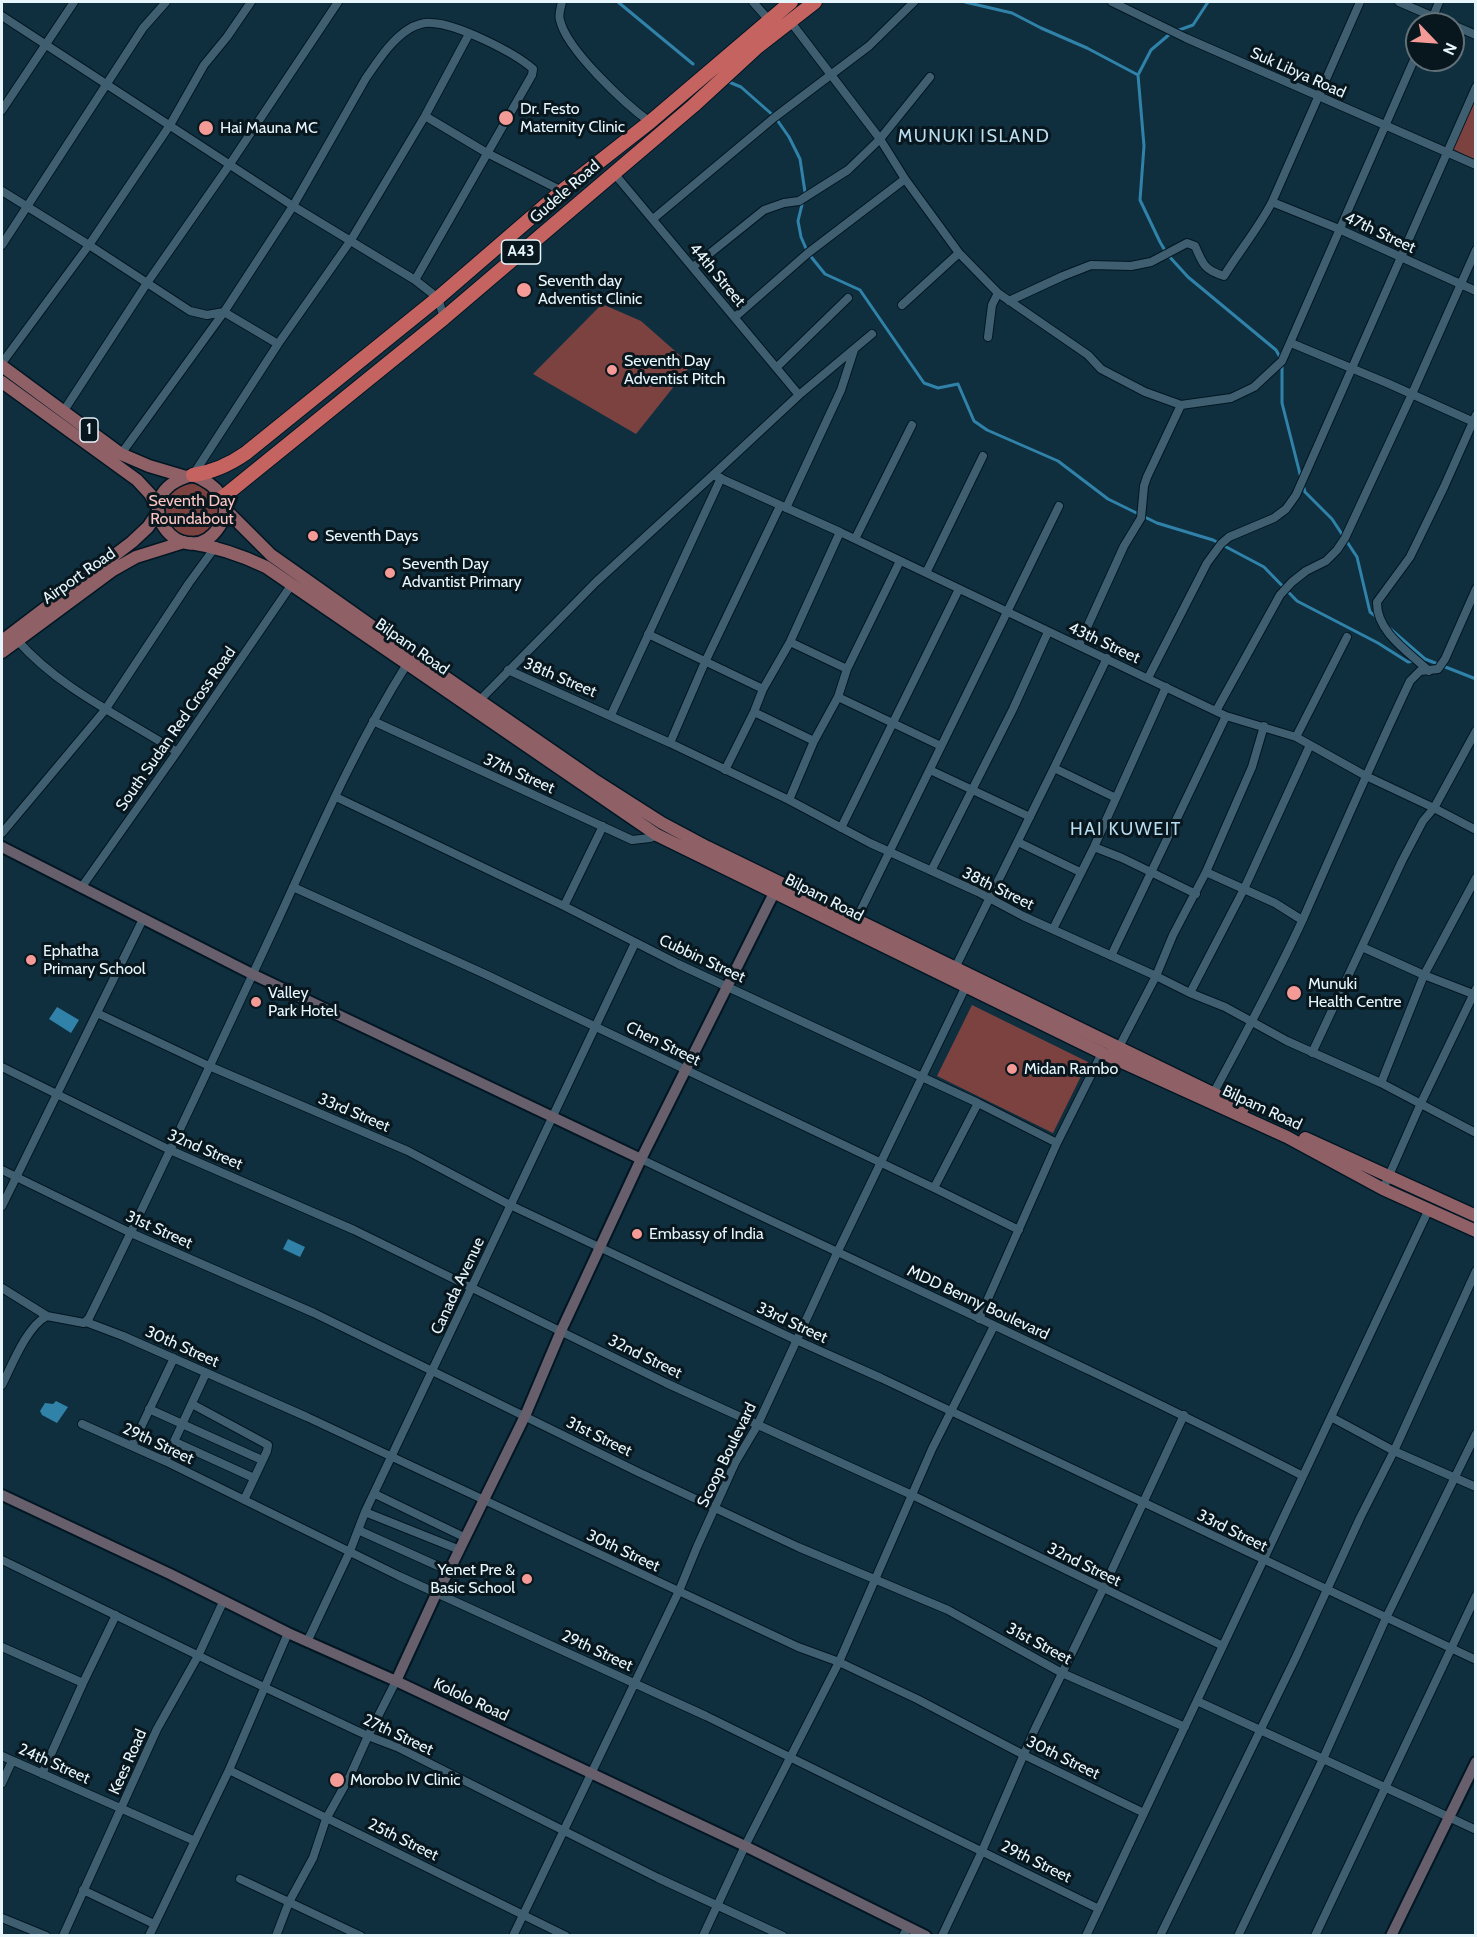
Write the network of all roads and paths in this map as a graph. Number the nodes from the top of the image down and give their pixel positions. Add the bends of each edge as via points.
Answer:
1 (74, 2) edge
2 (166, 2) edge
3 (251, 2) edge
4 (338, 2) edge
5 (562, 2) edge
6 (753, 2) edge
7 (791, 2) edge
8 (815, 2) edge
9 (914, 2) edge
10 (1112, 2) edge
11 (1360, 2) edge
12 (1399, 2) edge
13 (1417, 12) edge
14 (2, 16) edge
15 (769, 20) junction
16 (790, 21) junction
17 (468, 34) junction
18 (45, 44) junction
19 (1409, 72) edge
20 (832, 74) junction
21 (930, 76) dead end
22 (107, 84) junction
23 (1476, 87) edge
24 (1318, 96) junction
25 (2, 110) edge
26 (425, 116) junction
27 (650, 122) junction
28 (170, 125) junction
29 (1385, 125) junction
30 (880, 139) junction
31 (1447, 152) junction
32 (487, 153) junction
33 (230, 164) junction
34 (1476, 165) edge
35 (613, 172) junction
36 (905, 179) junction
37 (2, 191) edge
38 (562, 191) junction
39 (1272, 202) junction
40 (293, 206) junction
41 (27, 208) junction
42 (652, 219) junction
43 (1339, 229) junction
44 (351, 240) junction
45 (2, 245) edge
46 (89, 245) junction
47 (1476, 250) edge
48 (959, 253) junction
49 (1400, 258) junction
50 (693, 267) junction
51 (415, 280) junction
52 (147, 283) junction
53 (1460, 284) junction
54 (1476, 291) edge
55 (998, 293) junction
56 (438, 297) junction
57 (848, 298) dead end
58 (1009, 301) junction
59 (902, 305) dead end
60 (224, 312) junction
61 (735, 317) junction
62 (444, 318) junction
63 (872, 334) dead end
64 (988, 337) dead end
65 (1290, 343) junction
66 (278, 344) junction
67 (855, 348) junction
68 (2, 365) edge
69 (777, 368) junction
70 (1351, 368) junction
71 (2, 382) edge
72 (1412, 394) junction
73 (800, 395) junction
74 (1181, 405) junction
75 (63, 412) junction
76 (1475, 420) edge
77 (912, 425) dead end
78 (121, 454) junction
79 (983, 456) dead end
80 (189, 476) junction
81 (717, 477) junction
82 (224, 503) junction
83 (1059, 506) dead end
84 (783, 507) junction
85 (158, 511) junction
86 (840, 532) junction
87 (855, 539) junction
88 (187, 543) junction
89 (216, 546) junction
90 (900, 561) junction
91 (926, 573) junction
92 (292, 584) junction
93 (959, 589) junction
94 (1476, 590) edge
95 (1007, 611) junction
96 (1048, 632) junction
97 (648, 634) junction
98 (1347, 637) dead end
99 (17, 640) junction
100 (2, 641) edge
101 (790, 642) junction
102 (1079, 645) junction
103 (2, 652) edge
104 (1107, 657) junction
105 (705, 662) junction
106 (407, 664) junction
107 (847, 669) junction
108 (508, 670) junction
109 (1429, 671) junction
110 (1148, 678) junction
111 (1166, 687) junction
112 (763, 689) junction
113 (838, 697) junction
114 (475, 705) junction
115 (105, 710) junction
116 (1216, 711) junction
117 (754, 712) junction
118 (611, 715) junction
119 (1226, 716) junction
120 (373, 721) junction
121 (892, 722) junction
122 (1264, 726) junction
123 (1476, 731) edge
124 (1296, 737) junction
125 (814, 741) junction
126 (670, 743) junction
127 (1310, 745) junction
128 (941, 746) junction
129 (177, 752) junction
130 (1054, 768) junction
131 (725, 770) junction
132 (930, 770) junction
133 (1366, 776) junction
134 (972, 791) junction
135 (336, 797) junction
136 (1116, 798) junction
137 (789, 800) junction
138 (1434, 808) junction
139 (1030, 817) junction
140 (603, 826) junction
141 (841, 828) junction
142 (1476, 831) edge
143 (2, 833) edge
144 (657, 835) junction
145 (1018, 842) junction
146 (2, 847) edge
147 (1094, 847) junction
148 (890, 852) junction
149 (931, 872) junction
150 (1080, 872) junction
151 (1206, 872) junction
152 (1152, 873) junction
153 (1476, 878) edge
154 (293, 887) junction
155 (81, 888) junction
156 (1244, 889) junction
157 (775, 891) junction
158 (1196, 894) junction
159 (990, 899) junction
160 (564, 906) junction
161 (143, 919) junction
162 (1302, 920) junction
163 (854, 926) junction
164 (1053, 929) junction
165 (635, 943) junction
166 (1362, 947) junction
167 (1111, 956) junction
168 (955, 968) junction
169 (252, 974) junction
170 (1425, 975) junction
171 (1156, 976) junction
172 (728, 986) junction
173 (966, 986) junction
174 (1474, 992) edge
175 (1190, 993) junction
176 (97, 1014) junction
177 (1252, 1021) junction
178 (596, 1027) junction
179 (1118, 1049) junction
180 (1102, 1053) junction
181 (1312, 1053) junction
182 (209, 1066) junction
183 (2, 1067) edge
184 (684, 1069) junction
185 (922, 1077) junction
186 (1381, 1083) junction
187 (55, 1094) junction
188 (1213, 1094) junction
189 (978, 1103) junction
190 (1421, 1103) junction
191 (551, 1118) junction
192 (1476, 1133) edge
193 (1057, 1143) junction
194 (170, 1150) junction
195 (641, 1159) junction
196 (881, 1162) junction
197 (2, 1170) edge
198 (16, 1178) junction
199 (1386, 1183) junction
200 (934, 1188) junction
201 (510, 1205) junction
202 (2, 1206) edge
203 (1429, 1209) junction
204 (1476, 1216) edge
205 (1019, 1230) junction
206 (1476, 1230) edge
207 (131, 1233) junction
208 (600, 1247) junction
209 (837, 1253) junction
210 (1476, 1271) edge
211 (472, 1287) junction
212 (2, 1288) edge
213 (47, 1316) junction
214 (979, 1319) junction
215 (86, 1322) junction
216 (994, 1326) junction
217 (561, 1330) junction
218 (796, 1340) junction
219 (174, 1358) junction
220 (432, 1372) junction
221 (207, 1373) junction
222 (2, 1385) edge
223 (192, 1404) junction
224 (149, 1409) junction
225 (951, 1413) junction
226 (1184, 1415) junction
227 (525, 1416) junction
228 (1331, 1417) junction
229 (183, 1423) junction
230 (82, 1424) dead end
231 (757, 1426) junction
232 (1476, 1434) edge
233 (174, 1442) junction
234 (132, 1446) junction
235 (1394, 1451) junction
236 (393, 1456) junction
237 (262, 1460) junction
238 (165, 1461) junction
239 (1303, 1476) junction
240 (1455, 1476) junction
241 (254, 1478) junction
242 (1476, 1487) edge
243 (375, 1494) junction
244 (912, 1496) junction
245 (2, 1497) edge
246 (485, 1499) junction
247 (244, 1500) junction
248 (1143, 1503) junction
249 (716, 1508) junction
250 (365, 1512) junction
251 (358, 1530) junction
252 (466, 1538) junction
253 (460, 1550) junction
254 (350, 1551) junction
255 (2, 1560) edge
256 (1263, 1561) junction
257 (449, 1571) junction
258 (876, 1580) junction
259 (1103, 1589) junction
260 (1327, 1590) junction
261 (680, 1591) junction
262 (437, 1592) junction
263 (1476, 1596) edge
264 (224, 1602) junction
265 (116, 1615) junction
266 (1386, 1618) junction
267 (288, 1633) junction
268 (307, 1642) junction
269 (1223, 1646) junction
270 (2, 1647) edge
271 (1451, 1649) junction
272 (198, 1656) junction
273 (1476, 1660) edge
274 (839, 1662) junction
275 (1062, 1673) junction
276 (396, 1681) junction
277 (82, 1683) junction
278 (634, 1683) junction
279 (264, 1686) junction
280 (1197, 1701) junction
281 (1185, 1727) junction
282 (1259, 1730) junction
283 (368, 1736) junction
284 (1024, 1755) junction
285 (2, 1756) edge
286 (789, 1758) junction
287 (1323, 1759) junction
288 (12, 1761) junction
289 (1476, 1762) edge
290 (228, 1770) junction
291 (42, 1774) junction
292 (591, 1775) junction
293 (2, 1783) edge
294 (1385, 1787) junction
295 (122, 1808) junction
296 (1144, 1813) junction
297 (1449, 1818) junction
298 (327, 1819) junction
299 (1476, 1830) edge
300 (564, 1832) junction
301 (195, 1841) junction
302 (745, 1846) junction
303 (982, 1851) junction
304 (240, 1879) dead end
305 (83, 1890) junction
306 (289, 1902) junction
307 (718, 1905) junction
308 (1099, 1909) junction
309 (523, 1915) junction
310 (2, 1917) edge
311 (154, 1924) junction
312 (905, 1931) edge
313 (46, 1935) edge
314 (63, 1935) edge
315 (149, 1935) edge
316 (276, 1935) edge
317 (361, 1935) edge
318 (513, 1935) edge
319 (566, 1935) edge
320 (704, 1935) edge
321 (783, 1935) edge
322 (926, 1935) edge
323 (942, 1935) edge
324 (1086, 1935) edge
325 (1161, 1935) edge
326 (1238, 1935) edge
327 (1315, 1935) edge
328 (1391, 1935) edge

1 - 18 street
2 - 22 street via 143,28
3 - 28 street via 204,65
4 - 33 street
5 - 27 street via 559,18 566,35 613,92
6 - 15 street
7 - 15 highway, Gudele Road / A43
8 - 16 highway, Gudele Road / A43
9 - 20 street via 869,46
10 - 24 street, Suk Libya Road
11 - 24 street
12 - 13 street
14 - 18 street
15 - 27 highway, Gudele Road / A43
16 - 20 street
16 - 35 highway, Gudele Road / A43
17 - 26 street
17 - 32 street via 533,69
17 - 40 street via 429,22 410,28 392,44 366,78
18 - 22 street
18 - 25 street
19 - 29 street
20 - 30 street
20 - 42 street
21 - 30 street
22 - 28 street
22 - 41 street
23 - 31 street
24 - 29 street, Suk Libya Road
24 - 39 street
26 - 32 street
26 - 44 street
27 - 38 highway, Gudele Road / A43
28 - 33 street
28 - 46 street
29 - 31 street, Suk Libya Road
29 - 43 street
30 - 36 street
30 - 50 street via 848,170 800,201 764,210
31 - 34 street, Suk Libya Road
31 - 49 street
32 - 38 street
32 - 51 street
33 - 40 street
33 - 52 street
35 - 42 street, 44th Street
35 - 62 highway, Gudele Road / A43
36 - 48 street
36 - 61 street via 808,253
37 - 41 street
38 - 56 highway, Gudele Road / A43
39 - 43 street, 47th Street
39 - 58 street via 1224,276 1210,271 1196,246 1187,243 1151,262 1091,265
40 - 44 street
40 - 60 street
41 - 45 street
41 - 46 street
42 - 50 street, 44th Street
43 - 49 street, 47th Street
43 - 65 street
44 - 51 street
44 - 66 street
46 - 52 street
46 - 68 street
47 - 53 street
48 - 55 street
48 - 59 street
49 - 53 street, 47th Street
49 - 70 street
50 - 61 street, 44th Street
51 - 56 street
52 - 60 street via 190,311 207,315
52 - 75 street
53 - 54 street, 47th Street
53 - 72 street
55 - 58 street
55 - 64 street via 992,305
56 - 62 street
56 - 80 highway, Gudele Road / A43 via 246,453 210,472
57 - 69 street
58 - 74 street via 1088,354 1101,369
60 - 66 street
60 - 78 street
61 - 69 street, 44th Street
62 - 82 highway, Gudele Road / A43
63 - 67 street
65 - 70 street
65 - 74 street via 1282,361 1254,387 1231,398
66 - 80 street
67 - 73 street
67 - 84 street via 841,390
68 - 75 main road, 1
69 - 73 street, 44th Street
70 - 72 street
70 - 110 street via 1296,495 1274,518 1221,544 1207,563
71 - 85 main road, 1 via 137,480
72 - 76 street
72 - 116 street via 1345,538 1326,561 1306,571 1280,595
73 - 81 street
74 - 102 street via 1147,477 1142,516 1124,546
75 - 78 main road, 1
76 - 109 street via 1410,557 1377,602 1388,633
77 - 87 street
78 - 80 main road, 1
79 - 91 street
80 - 82 main road, 1 via 209,482
80 - 85 main road via 166,488
81 - 84 street, 43th Street
81 - 97 street
81 - 108 street via 596,582
82 - 88 main road via 222,522 214,534 203,541
82 - 114 main road, Bilpam Road via 271,555
83 - 95 street
84 - 86 street, 43th Street
84 - 105 street
85 - 88 main road, 1 via 164,528 176,540
85 - 100 main road, Airport Road via 148,528 132,542
86 - 87 street, 43th Street
86 - 101 street
87 - 90 street, 43th Street
88 - 89 main road, Bilpam Road
88 - 99 main road, Airport Road via 136,557 113,570
89 - 92 main road, Bilpam Road via 247,557
89 - 115 street
90 - 91 street, 43th Street
90 - 107 street
91 - 93 street, 43th Street
92 - 106 main road, Bilpam Road
92 - 129 street, South Sudan Red Cross Road
93 - 95 street, 43th Street
93 - 121 street
94 - 109 street via 1445,659 1438,669
95 - 96 street, 43th Street
95 - 128 street
96 - 102 street, 43th Street
96 - 134 street
97 - 105 street
97 - 118 street
98 - 124 street
99 - 103 main road, Airport Road
99 - 115 street via 35,661
101 - 107 street
101 - 112 street
102 - 104 street, 43th Street
104 - 110 street, 43th Street
104 - 130 street
105 - 112 street
105 - 126 street
106 - 114 main road, Bilpam Road
106 - 120 street
107 - 113 street
108 - 114 street
108 - 118 street, 38th Street
109 - 133 street via 1420,671 1410,681
110 - 111 street, 43th Street
111 - 116 street, 43th Street
111 - 136 street
112 - 117 street
113 - 121 street
113 - 125 street
114 - 144 main road, Bilpam Road
114 - 163 main road, Bilpam Road via 662,823
115 - 129 street
115 - 143 street
116 - 119 street, 43th Street
117 - 125 street
117 - 131 street
118 - 126 street, 38th Street
119 - 122 street, 43th Street
119 - 152 street
120 - 135 street
120 - 140 street, 37th Street
121 - 128 street
121 - 141 street
122 - 124 street, 43th Street
122 - 151 street via 1252,767
123 - 138 street
124 - 127 street, 43th Street
125 - 137 street
126 - 131 street, 38th Street
127 - 133 street, 43th Street
127 - 156 street
128 - 132 street
129 - 155 street, South Sudan Red Cross Road
130 - 136 street
130 - 139 street
131 - 137 street, 38th Street
132 - 134 street
132 - 148 street
133 - 138 street, 43th Street
133 - 162 street
134 - 139 street
134 - 149 street
135 - 154 street
135 - 160 street, Cubbin Street
136 - 147 street
137 - 141 street, 38th Street
138 - 142 street, 43th Street
138 - 166 street via 1408,850
139 - 145 street
140 - 144 street, 37th Street via 632,840
140 - 160 street
141 - 148 street, 38th Street
144 - 157 main road, Bilpam Road
145 - 150 street
145 - 159 street
146 - 155 street
147 - 150 street
147 - 152 street
148 - 149 street, 38th Street
148 - 163 street
149 - 159 street, 38th Street
150 - 164 street
151 - 156 street
151 - 158 street
152 - 158 street
152 - 167 street
153 - 170 street
154 - 169 street
154 - 178 street, Chen Street
155 - 161 street
156 - 162 street
156 - 175 street
157 - 163 main road, Bilpam Road
157 - 172 street
158 - 171 street
159 - 164 street, 38th Street
159 - 168 street
160 - 165 street, Cubbin Street
161 - 169 street
161 - 176 street
162 - 177 street
163 - 168 main road, Bilpam Road
163 - 173 main road, Bilpam Road
164 - 167 street, 38th Street
165 - 172 street, Cubbin Street
165 - 178 street, Canada Avenue
166 - 170 street
166 - 181 street
167 - 171 street, 38th Street
168 - 179 main road, Bilpam Road
169 - 182 street
169 - 191 street
170 - 174 street
170 - 186 street
171 - 175 street, 38th Street
171 - 179 street
172 - 184 street
172 - 185 street, Cubbin Street
173 - 180 main road, Bilpam Road
173 - 185 street, Scoop Boulevard
174 - 190 street
175 - 177 street, 38th Street
176 - 182 street, 33rd Street
176 - 187 street
177 - 181 street, 38th Street
177 - 188 street
178 - 184 street, Chen Street
178 - 191 street, Canada Avenue
179 - 188 main road, Bilpam Road
180 - 193 street
180 - 199 main road, Bilpam Road
181 - 186 street, 38th Street
182 - 194 street
182 - 201 street, 33rd Street via 408,1151
183 - 187 street, 32nd Street
184 - 195 street
184 - 196 street, Chen Street
185 - 189 street, Cubbin Street
185 - 196 street, Scoop Boulevard
186 - 190 street, 38th Street
187 - 194 street, 32nd Street
187 - 198 street
188 - 199 main road, Bilpam Road
189 - 193 street, Cubbin Street
189 - 200 street
190 - 192 street, 38th Street
190 - 199 street
191 - 195 street
191 - 201 street, Canada Avenue
193 - 205 street
194 - 207 street
194 - 211 street, 32nd Street via 354,1230
195 - 208 street
195 - 209 street, MDD Benny Boulevard
196 - 200 street, Chen Street
196 - 209 street, Scoop Boulevard
197 - 198 street, 31st Street
198 - 202 street
198 - 207 street, 31st Street
199 - 203 main road, Bilpam Road
199 - 204 main road, Bilpam Road
200 - 205 street, Chen Street
201 - 208 street, 33rd Street
201 - 211 street, Canada Avenue
203 - 206 main road, Bilpam Road
203 - 228 street
205 - 214 street
207 - 215 street
207 - 220 street, 31st Street via 314,1313
208 - 217 street
208 - 218 street, 33rd Street
209 - 214 street, MDD Benny Boulevard
209 - 218 street, Scoop Boulevard
210 - 235 street
211 - 217 street, 32nd Street
211 - 220 street, Canada Avenue
212 - 213 street
213 - 215 street, 30th Street
213 - 222 street via 35,1324
214 - 216 street, MDD Benny Boulevard
215 - 219 street, 30th Street
216 - 225 street
216 - 226 street, MDD Benny Boulevard
217 - 227 street
217 - 231 street, 32nd Street
218 - 225 street, 33rd Street
218 - 231 street, Scoop Boulevard
219 - 221 street, 30th Street
219 - 224 street
220 - 227 street, 31st Street
220 - 236 street, Canada Avenue
221 - 223 street
221 - 236 street, 30th Street
223 - 229 street
223 - 237 street via 266,1442 268,1448
224 - 229 street
224 - 234 street
225 - 244 street
225 - 248 street, 33rd Street
226 - 239 street, MDD Benny Boulevard
226 - 248 street
227 - 246 street
227 - 249 street, 31st Street
228 - 235 street
228 - 239 street
229 - 233 street
229 - 237 street
230 - 234 street, 29th Street
231 - 244 street, 32nd Street
231 - 249 street, Scoop Boulevard via 735,1463
232 - 240 street
233 - 238 street
233 - 241 street
234 - 238 street, 29th Street
235 - 240 street
235 - 260 street
236 - 243 street, Canada Avenue
236 - 246 street, 30th Street
237 - 241 street
238 - 247 street, 29th Street
239 - 256 street
240 - 242 street
240 - 266 street
241 - 247 street
243 - 250 street, Canada Avenue
243 - 252 street
244 - 258 street
244 - 259 street, 32nd Street
245 - 264 street, Kololo Road
246 - 252 street
246 - 261 street, 30th Street
247 - 254 street, 29th Street
248 - 256 street, 33rd Street
248 - 259 street
249 - 258 street, 31st Street
249 - 261 street, Scoop Boulevard
250 - 251 street, Canada Avenue
250 - 253 street
251 - 254 street, Canada Avenue
251 - 257 street
252 - 253 street
253 - 257 street
254 - 262 street, 29th Street
254 - 268 street, Canada Avenue
255 - 265 street, 27th Street
256 - 260 street, 33rd Street
256 - 269 street
257 - 262 street
258 - 274 street
258 - 275 street, 31st Street via 948,1610
259 - 269 street, 32nd Street
259 - 275 street
260 - 266 street, 33rd Street
260 - 282 street
261 - 274 street, 30th Street via 798,1647
261 - 278 street, Scoop Boulevard
262 - 276 street
262 - 278 street, 29th Street
263 - 271 street
264 - 267 street, Kololo Road
264 - 272 street, Kees Road
265 - 272 street, 27th Street
265 - 277 street
266 - 271 street, 33rd Street
266 - 287 street
267 - 268 street, Kololo Road
267 - 279 street
268 - 276 street, Kololo Road
269 - 280 street
270 - 277 street
271 - 273 street, 33rd Street
271 - 294 street
272 - 279 street, 27th Street
272 - 295 street, Kees Road via 157,1729
274 - 284 street, 30th Street
274 - 286 street
275 - 281 street, 31st Street
275 - 284 street
276 - 283 street
276 - 292 street, Kololo Road
277 - 291 street
278 - 286 street, 29th Street
278 - 292 street, Scoop Boulevard
279 - 283 street, 27th Street
279 - 290 street
280 - 281 street
280 - 282 street
281 - 296 street
282 - 287 street
282 - 325 street
283 - 298 street
283 - 300 street, 27th Street
284 - 296 street, 30th Street
284 - 303 street
285 - 288 street, 24th Street
286 - 302 street
286 - 303 street, 29th Street
287 - 294 street
287 - 326 street
288 - 291 street, 24th Street
288 - 293 street
289 - 297 street
290 - 298 street, 25th Street
290 - 301 street
291 - 295 street, 24th Street
292 - 300 street, Scoop Boulevard
292 - 302 street, Kololo Road
294 - 297 street
294 - 327 street
295 - 301 street, 24th Street
295 - 305 street, Kees Road
296 - 308 street
297 - 299 street
297 - 328 street
298 - 306 street via 313,1858
298 - 309 street, 25th Street
300 - 307 street, 27th Street
300 - 309 street, Scoop Boulevard
301 - 311 street
302 - 307 street
302 - 312 street, Kololo Road
303 - 308 street, 29th Street
303 - 323 street
304 - 306 street
305 - 311 street
305 - 314 street, Kees Road
306 - 316 street
306 - 317 street
307 - 320 street
307 - 321 street, 27th Street
308 - 324 street
309 - 318 street, Scoop Boulevard
309 - 319 street, 25th Street
310 - 313 street
311 - 315 street
312 - 322 street, Kololo Road

